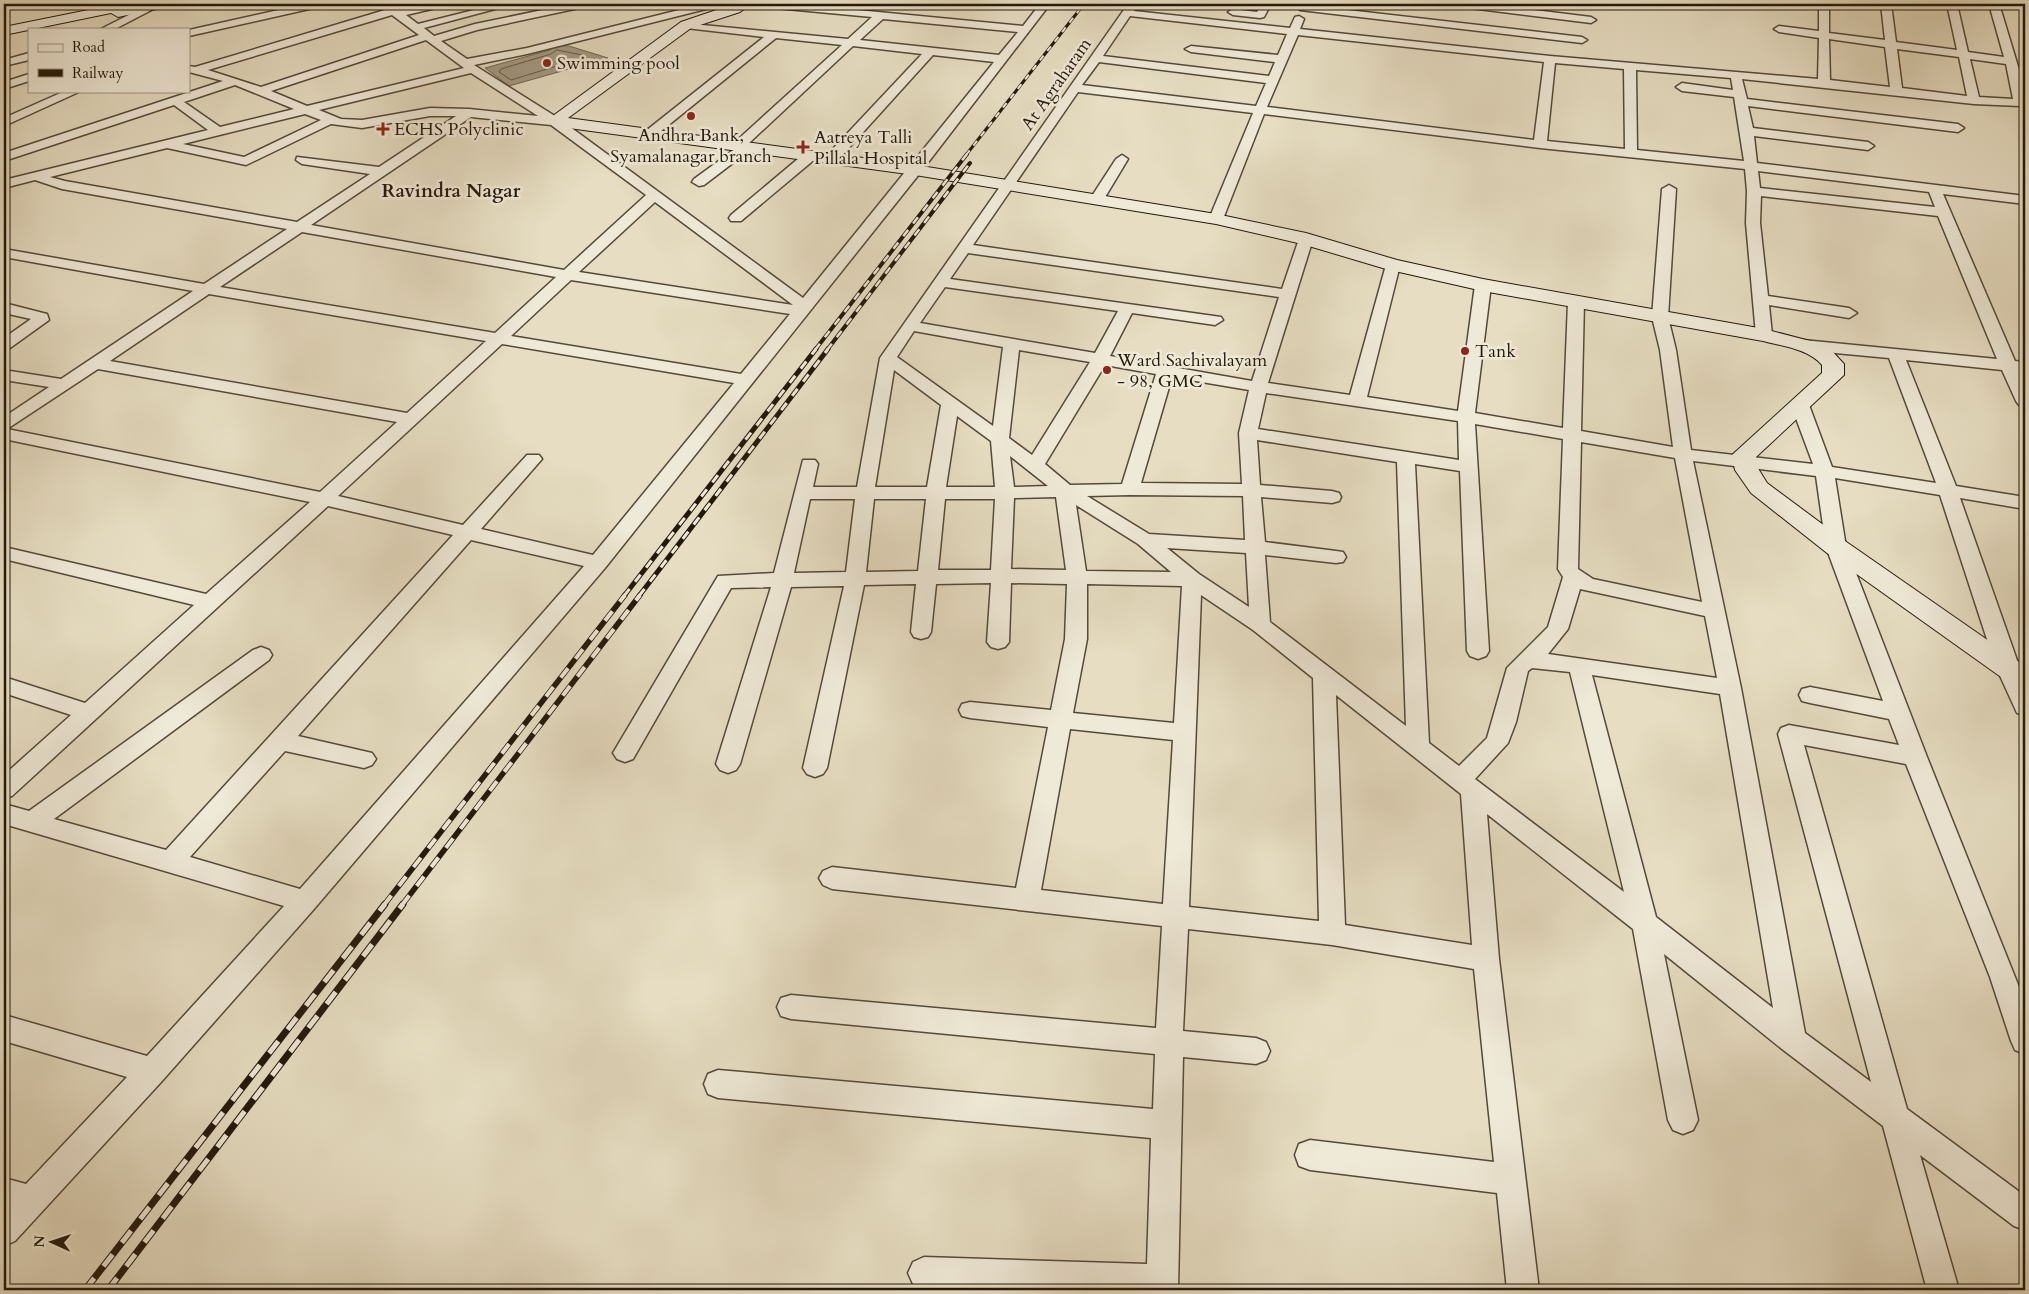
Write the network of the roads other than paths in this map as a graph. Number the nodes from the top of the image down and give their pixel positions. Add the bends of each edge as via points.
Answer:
1 (81, 4) edge
2 (136, 4) edge
3 (159, 4) edge
4 (318, 4) edge
5 (441, 4) edge
6 (584, 4) edge
7 (714, 4) edge
8 (743, 4) edge
9 (765, 4) edge
10 (1045, 4) edge
11 (1266, 4) edge
12 (1462, 4) edge
13 (1824, 4) edge
14 (1886, 4) edge
15 (1952, 4) edge
16 (1995, 4) edge
17 (1304, 5) edge
18 (2025, 6) edge
19 (1509, 7) edge
20 (242, 8) dead end
21 (494, 8) dead end
22 (392, 9) edge
23 (1130, 9) edge
24 (108, 10) junction
25 (881, 15) junction
26 (255, 18) junction
27 (1211, 22) junction
28 (686, 25) junction
29 (417, 27) junction
30 (47, 28) edge
31 (109, 28) edge
32 (269, 28) dead end
33 (1025, 29) junction
34 (1779, 29) dead end
35 (4, 31) edge
36 (1294, 31) junction
37 (28, 32) edge
38 (190, 33) edge
39 (773, 35) junction
40 (1824, 35) junction
41 (4, 37) edge
42 (432, 37) junction
43 (1582, 40) junction
44 (848, 44) junction
45 (1890, 44) junction
46 (1191, 49) junction
47 (930, 52) junction
48 (1963, 54) junction
49 (28, 56) edge
50 (1095, 58) junction
51 (1001, 59) junction
52 (1281, 59) junction
53 (1550, 60) junction
54 (2011, 61) junction
55 (1573, 62) junction
56 (4, 63) edge
57 (469, 66) junction
58 (1630, 66) junction
59 (1178, 68) junction
60 (193, 70) edge
61 (1736, 76) junction
62 (28, 77) edge
63 (2020, 77) edge
64 (1272, 80) junction
65 (235, 81) junction
66 (1824, 83) junction
67 (4, 86) edge
68 (1853, 86) junction
69 (1682, 87) dead end
70 (353, 88) dead end
71 (1075, 88) junction
72 (1896, 90) junction
73 (261, 91) junction
74 (73, 92) edge
75 (1741, 98) junction
76 (1974, 100) junction
77 (176, 101) junction
78 (288, 103) junction
79 (305, 110) junction
80 (1259, 112) junction
81 (469, 113) junction
82 (330, 120) junction
83 (554, 121) junction
84 (4, 122) edge
85 (1958, 128) dead end
86 (217, 131) junction
87 (1747, 131) junction
88 (651, 133) junction
89 (1540, 144) junction
90 (168, 145) junction
91 (742, 147) junction
92 (1867, 147) junction
93 (1631, 154) junction
94 (810, 156) junction
95 (4, 157) edge
96 (832, 158) junction
97 (1122, 159) dead end
98 (302, 160) dead end
99 (1750, 166) junction
100 (915, 170) junction
101 (384, 172) junction
102 (36, 176) junction
103 (699, 182) dead end
104 (4, 184) edge
105 (1007, 184) junction
106 (62, 185) junction
107 (1669, 189) dead end
108 (1934, 189) junction
109 (1754, 191) junction
110 (653, 196) junction
111 (1097, 199) junction
112 (2023, 203) edge
113 (1944, 212) junction
114 (736, 218) dead end
115 (1216, 220) junction
116 (301, 227) junction
117 (1306, 239) junction
118 (964, 248) junction
119 (4, 253) edge
120 (1393, 265) junction
121 (570, 275) junction
122 (940, 282) junction
123 (1483, 285) junction
124 (204, 290) junction
125 (1288, 294) junction
126 (1761, 301) junction
127 (1576, 302) junction
128 (4, 308) edge
129 (1127, 308) junction
130 (802, 309) junction
131 (1849, 312) dead end
132 (1660, 317) junction
133 (1215, 320) dead end
134 (910, 326) junction
135 (1764, 335) junction
136 (498, 337) junction
137 (4, 345) edge
138 (1011, 345) junction
139 (1803, 345) junction
140 (1895, 353) junction
141 (888, 358) junction
142 (1100, 358) junction
143 (97, 364) junction
144 (2008, 365) junction
145 (2025, 367) edge
146 (1166, 370) junction
147 (4, 375) edge
148 (745, 380) junction
149 (64, 385) junction
150 (1259, 387) junction
151 (1356, 402) junction
152 (2025, 402) edge
153 (950, 404) junction
154 (1800, 405) junction
155 (1466, 417) junction
156 (409, 419) junction
157 (4, 425) edge
158 (1248, 433) junction
159 (4, 434) edge
160 (1571, 435) junction
161 (1000, 440) junction
162 (1683, 454) junction
163 (533, 459) dead end
164 (1406, 459) junction
165 (1744, 463) junction
166 (809, 464) dead end
167 (1035, 465) junction
168 (1467, 467) junction
169 (1824, 471) junction
170 (1130, 489) junction
171 (1064, 490) junction
172 (1251, 490) junction
173 (1948, 490) junction
174 (936, 492) junction
175 (804, 493) junction
176 (865, 493) junction
177 (1006, 493) junction
178 (1332, 497) dead end
179 (324, 499) junction
180 (2025, 503) edge
181 (466, 533) junction
182 (1145, 540) junction
183 (1256, 547) junction
184 (1836, 548) junction
185 (4, 553) edge
186 (1336, 557) dead end
187 (598, 563) junction
188 (1002, 576) junction
189 (1077, 577) junction
190 (927, 578) junction
191 (782, 579) junction
192 (855, 579) junction
193 (1192, 579) junction
194 (1581, 581) junction
195 (210, 602) junction
196 (1714, 611) junction
197 (1260, 625) junction
198 (921, 632) dead end
199 (998, 642) dead end
200 (1478, 651) dead end
201 (261, 655) dead end
202 (1527, 660) junction
203 (1578, 665) junction
204 (2007, 667) junction
205 (1324, 674) junction
206 (2025, 680) edge
207 (4, 686) edge
208 (1730, 688) junction
209 (1810, 696) dead end
210 (2025, 706) edge
211 (970, 710) dead end
212 (87, 712) junction
213 (1898, 712) junction
214 (1061, 720) junction
215 (1186, 733) junction
216 (280, 741) junction
217 (1418, 747) junction
218 (625, 753) dead end
219 (1915, 757) junction
220 (364, 759) dead end
221 (728, 764) dead end
222 (814, 768) dead end
223 (1460, 781) junction
224 (4, 788) edge
225 (4, 814) edge
226 (32, 822) junction
227 (171, 862) junction
228 (832, 878) dead end
229 (1026, 900) junction
230 (305, 902) junction
231 (1177, 916) junction
232 (1645, 923) junction
233 (1332, 934) junction
234 (1486, 960) junction
235 (791, 1007) dead end
236 (4, 1028) edge
237 (1792, 1040) junction
238 (2025, 1041) edge
239 (1169, 1043) junction
240 (1256, 1051) dead end
241 (152, 1071) junction
242 (718, 1084) dead end
243 (1893, 1116) junction
244 (1684, 1120) dead end
245 (1168, 1125) junction
246 (1310, 1155) dead end
247 (1510, 1179) junction
248 (17, 1197) edge
249 (2025, 1214) edge
250 (4, 1230) edge
251 (924, 1272) dead end
252 (1162, 1285) edge
253 (1523, 1290) edge
254 (1943, 1290) edge

1 - 24 street
2 - 24 street
3 - 30 street
3 - 31 street
4 - 26 street
5 - 22 street
6 - 42 street
7 - 57 street
8 - 28 street
9 - 25 street
10 - 33 street
11 - 27 street via 1260,15 1221,11
12 - 19 street
13 - 40 street
14 - 45 street
15 - 48 street
16 - 18 street
16 - 54 street
17 - 36 street
17 - 43 street
19 - 43 street via 1592,16
20 - 26 street
21 - 29 street
22 - 29 street
22 - 60 street
23 - 27 street
23 - 50 street, At Agraharam
24 - 35 street
25 - 33 street
25 - 44 street
26 - 32 street
26 - 38 street
27 - 36 street
27 - 46 street
28 - 39 street
28 - 83 street
29 - 42 street
33 - 51 street
34 - 40 street
36 - 52 street
36 - 53 street
37 - 41 street
39 - 44 street
39 - 88 street
40 - 45 street
40 - 66 street
42 - 57 street
42 - 73 street
43 - 55 street
44 - 47 street
44 - 91 street
45 - 48 street
45 - 72 street
46 - 52 street
46 - 59 street
47 - 51 street
47 - 96 street
48 - 54 street
48 - 76 street
49 - 56 street
50 - 59 street
50 - 71 street, At Agraharam
51 - 100 street
52 - 64 street
53 - 55 street
53 - 89 street
54 - 63 street
55 - 58 street
57 - 79 street
57 - 83 street
58 - 61 street
58 - 93 street
59 - 64 street
60 - 65 street
61 - 66 street
61 - 75 street
62 - 67 street
63 - 76 street via 2019,101 2016,103
64 - 80 street
65 - 73 street
65 - 77 street
66 - 68 street
68 - 72 street
68 - 92 street
69 - 75 street
70 - 78 street
71 - 80 street
71 - 105 street, At Agraharam
72 - 76 street
73 - 78 street
74 - 84 street
75 - 87 street
75 - 92 street
77 - 86 street
77 - 95 street
78 - 79 street
79 - 82 street
79 - 86 street
80 - 89 street
80 - 115 street
81 - 82 street via 423,113 362,124
81 - 83 street
81 - 101 street
82 - 90 street via 246,162
83 - 88 street
83 - 110 street
85 - 92 street
86 - 90 street
87 - 92 street
87 - 99 street
88 - 91 street
89 - 93 street
90 - 102 street
90 - 106 street
91 - 94 street
91 - 103 street
92 - 99 street
92 - 108 street
93 - 99 street
94 - 96 street
94 - 114 street
96 - 100 street
97 - 111 street
98 - 101 street
99 - 109 street
100 - 105 street
100 - 130 street
101 - 116 street
102 - 104 street
102 - 106 street
105 - 111 street
105 - 118 street, At Agraharam
106 - 116 street
107 - 132 street
108 - 112 street
108 - 113 street
109 - 113 street
109 - 126 street via 1753,223
110 - 121 street
110 - 130 street
111 - 115 street
113 - 144 street
115 - 117 street
116 - 121 street
116 - 124 street
117 - 120 street
117 - 125 street
118 - 122 street, At Agraharam
118 - 125 street
119 - 124 street
120 - 123 street
120 - 151 street
121 - 130 street
121 - 136 street
122 - 129 street
122 - 134 street, At Agraharam
123 - 127 street
123 - 155 street
124 - 136 street
124 - 143 street
125 - 150 street
126 - 131 street via 1775,300
126 - 135 street
127 - 132 street
127 - 160 street
128 - 137 street via 41,317
129 - 133 street
129 - 142 street
130 - 148 street
132 - 135 street
132 - 162 street
134 - 138 street
134 - 141 street, At Agraharam
135 - 139 street
136 - 148 street
136 - 156 street
138 - 142 street
138 - 161 street
139 - 140 street
139 - 154 street via 1833,364 1833,375
140 - 144 street
140 - 173 street
141 - 153 street
141 - 176 street
142 - 146 street
142 - 167 street
143 - 149 street
143 - 156 street
144 - 145 street
144 - 152 street
146 - 150 street
146 - 170 street
147 - 149 street
148 - 187 street
149 - 157 street
150 - 151 street
150 - 158 street
151 - 155 street
153 - 161 street
153 - 174 street
154 - 165 street via 1744,454
154 - 169 street
155 - 160 street
155 - 168 street
156 - 179 street
158 - 164 street
158 - 172 street
159 - 179 street
160 - 162 street
160 - 194 street via 1568,569
161 - 167 street
161 - 177 street
162 - 165 street
162 - 196 street
163 - 181 street
164 - 168 street
164 - 217 street
165 - 169 street
165 - 184 street via 1759,488
166 - 175 street
167 - 171 street
168 - 200 street
169 - 173 street
169 - 184 street
170 - 171 street
170 - 172 street
171 - 177 street
171 - 182 street
171 - 189 street
172 - 178 street
172 - 183 street
173 - 180 street
173 - 204 street
174 - 176 street
174 - 177 street
174 - 190 street
175 - 176 street
175 - 191 street
176 - 192 street
177 - 188 street
179 - 181 street
179 - 195 street
181 - 187 street
181 - 216 street
182 - 183 street
182 - 193 street
183 - 186 street
183 - 197 street
184 - 204 street
184 - 213 street
185 - 195 street
187 - 230 street
188 - 189 street
188 - 190 street
188 - 199 street
189 - 193 street
189 - 214 street via 1076,639
190 - 192 street
190 - 198 street
191 - 192 street
191 - 218 street via 725,581
191 - 221 street
192 - 222 street
193 - 197 street
193 - 215 street
194 - 196 street
194 - 202 street via 1558,629
195 - 212 street
196 - 208 street
197 - 205 street
201 - 226 street
202 - 203 street
202 - 223 street via 1518,668 1497,742
203 - 208 street
203 - 232 street
204 - 206 street
204 - 210 street
205 - 217 street
205 - 233 street
207 - 212 street
208 - 237 street
209 - 213 street
211 - 214 street
212 - 224 street
213 - 219 street
214 - 215 street
214 - 229 street
215 - 231 street
216 - 220 street
216 - 227 street
217 - 223 street
219 - 238 street via 2003,977
219 - 243 street via 1788,734
223 - 232 street
223 - 234 street
225 - 226 street
226 - 227 street
227 - 230 street
228 - 229 street
229 - 231 street
230 - 241 street
231 - 233 street
231 - 239 street
232 - 237 street
232 - 244 street
233 - 234 street
234 - 247 street
235 - 239 street
236 - 241 street
237 - 243 street
239 - 240 street
239 - 245 street
241 - 248 street
242 - 245 street
243 - 249 street
243 - 254 street
245 - 252 street
246 - 247 street
247 - 253 street
248 - 250 street
251 - 252 street

